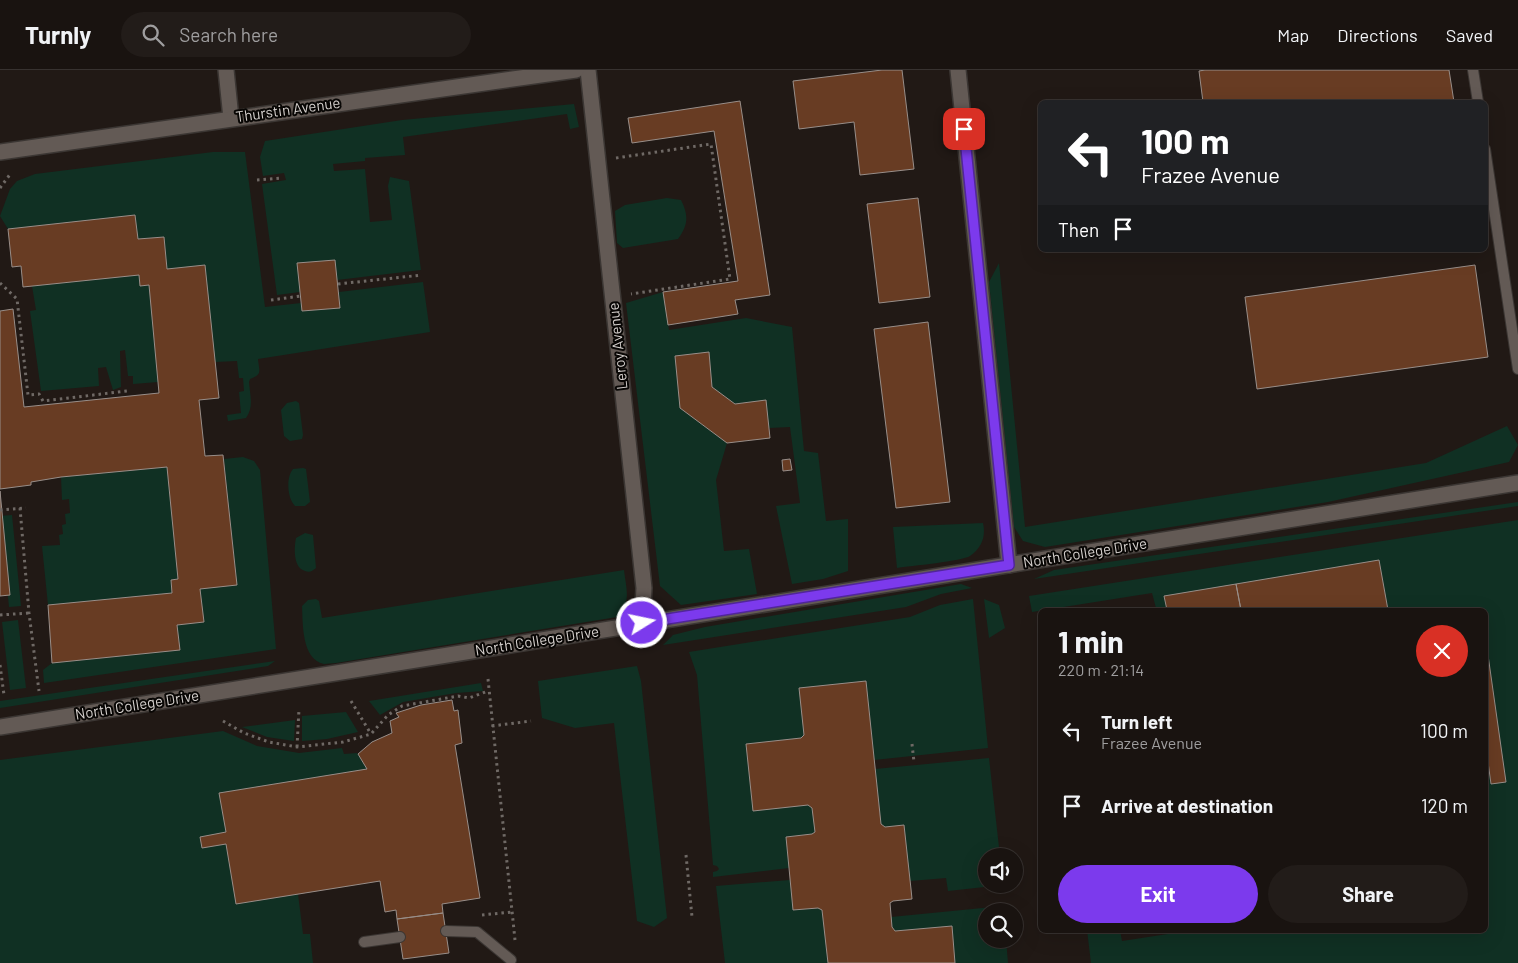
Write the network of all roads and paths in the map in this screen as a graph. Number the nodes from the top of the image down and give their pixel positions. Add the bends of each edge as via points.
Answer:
1 (226, 70) edge
2 (576, 70) edge
3 (588, 70) edge
4 (958, 70) edge
5 (1473, 70) edge
6 (1478, 100) edge
7 (231, 118) junction
8 (0, 152) edge
9 (598, 161) junction
10 (1488, 169) edge
11 (11, 173) dead end
12 (282, 178) dead end
13 (257, 180) dead end
14 (0, 188) edge
15 (422, 275) dead end
16 (0, 283) edge
17 (338, 284) dead end
18 (300, 296) dead end
19 (613, 297) junction
20 (271, 300) dead end
21 (1518, 370) edge
22 (126, 391) dead end
23 (1518, 483) edge
24 (20, 508) junction
25 (26, 508) dead end
26 (0, 510) edge
27 (1009, 565) junction
28 (29, 612) junction
29 (0, 615) edge
30 (642, 623) junction
31 (0, 665) edge
32 (488, 679) dead end
33 (39, 691) dead end
34 (488, 691) junction
35 (4, 695) dead end
36 (351, 701) dead end
37 (298, 709) dead end
38 (222, 721) dead end
39 (531, 721) dead end
40 (492, 726) junction
41 (0, 727) edge
42 (371, 734) junction
43 (912, 744) dead end
44 (297, 747) junction
45 (914, 762) dead end
46 (686, 855) dead end
47 (692, 917) dead end
48 (446, 931) dead end
49 (400, 937) dead end
50 (515, 940) dead end
51 (364, 942) dead end
52 (511, 960) dead end

1 - 7 street
2 - 7 street, Thurstin Avenue
3 - 9 street, Leroy Avenue
4 - 27 street
5 - 6 lane
7 - 8 street, Thurstin Avenue
9 - 19 street, Leroy Avenue
9 - 19 path via 711,144 730,279
10 - 21 lane
11 - 14 path
12 - 13 path
15 - 17 path
16 - 22 path via 18,299 28,395 39,394 43,401
18 - 20 path
19 - 30 street, Leroy Avenue via 644,588
23 - 27 street, North College Drive
24 - 25 path
24 - 26 path
24 - 28 path
27 - 30 street, North College Drive
28 - 29 path
28 - 33 path
30 - 41 street, North College Drive
31 - 35 path
32 - 34 path
34 - 40 path
34 - 42 path via 469,698 458,696 402,706 388,714
36 - 42 path
37 - 44 path
38 - 44 path via 269,742
39 - 40 path
40 - 50 path
42 - 44 path via 343,742
43 - 45 path
46 - 47 path
48 - 52 lane via 477,932
49 - 51 lane

